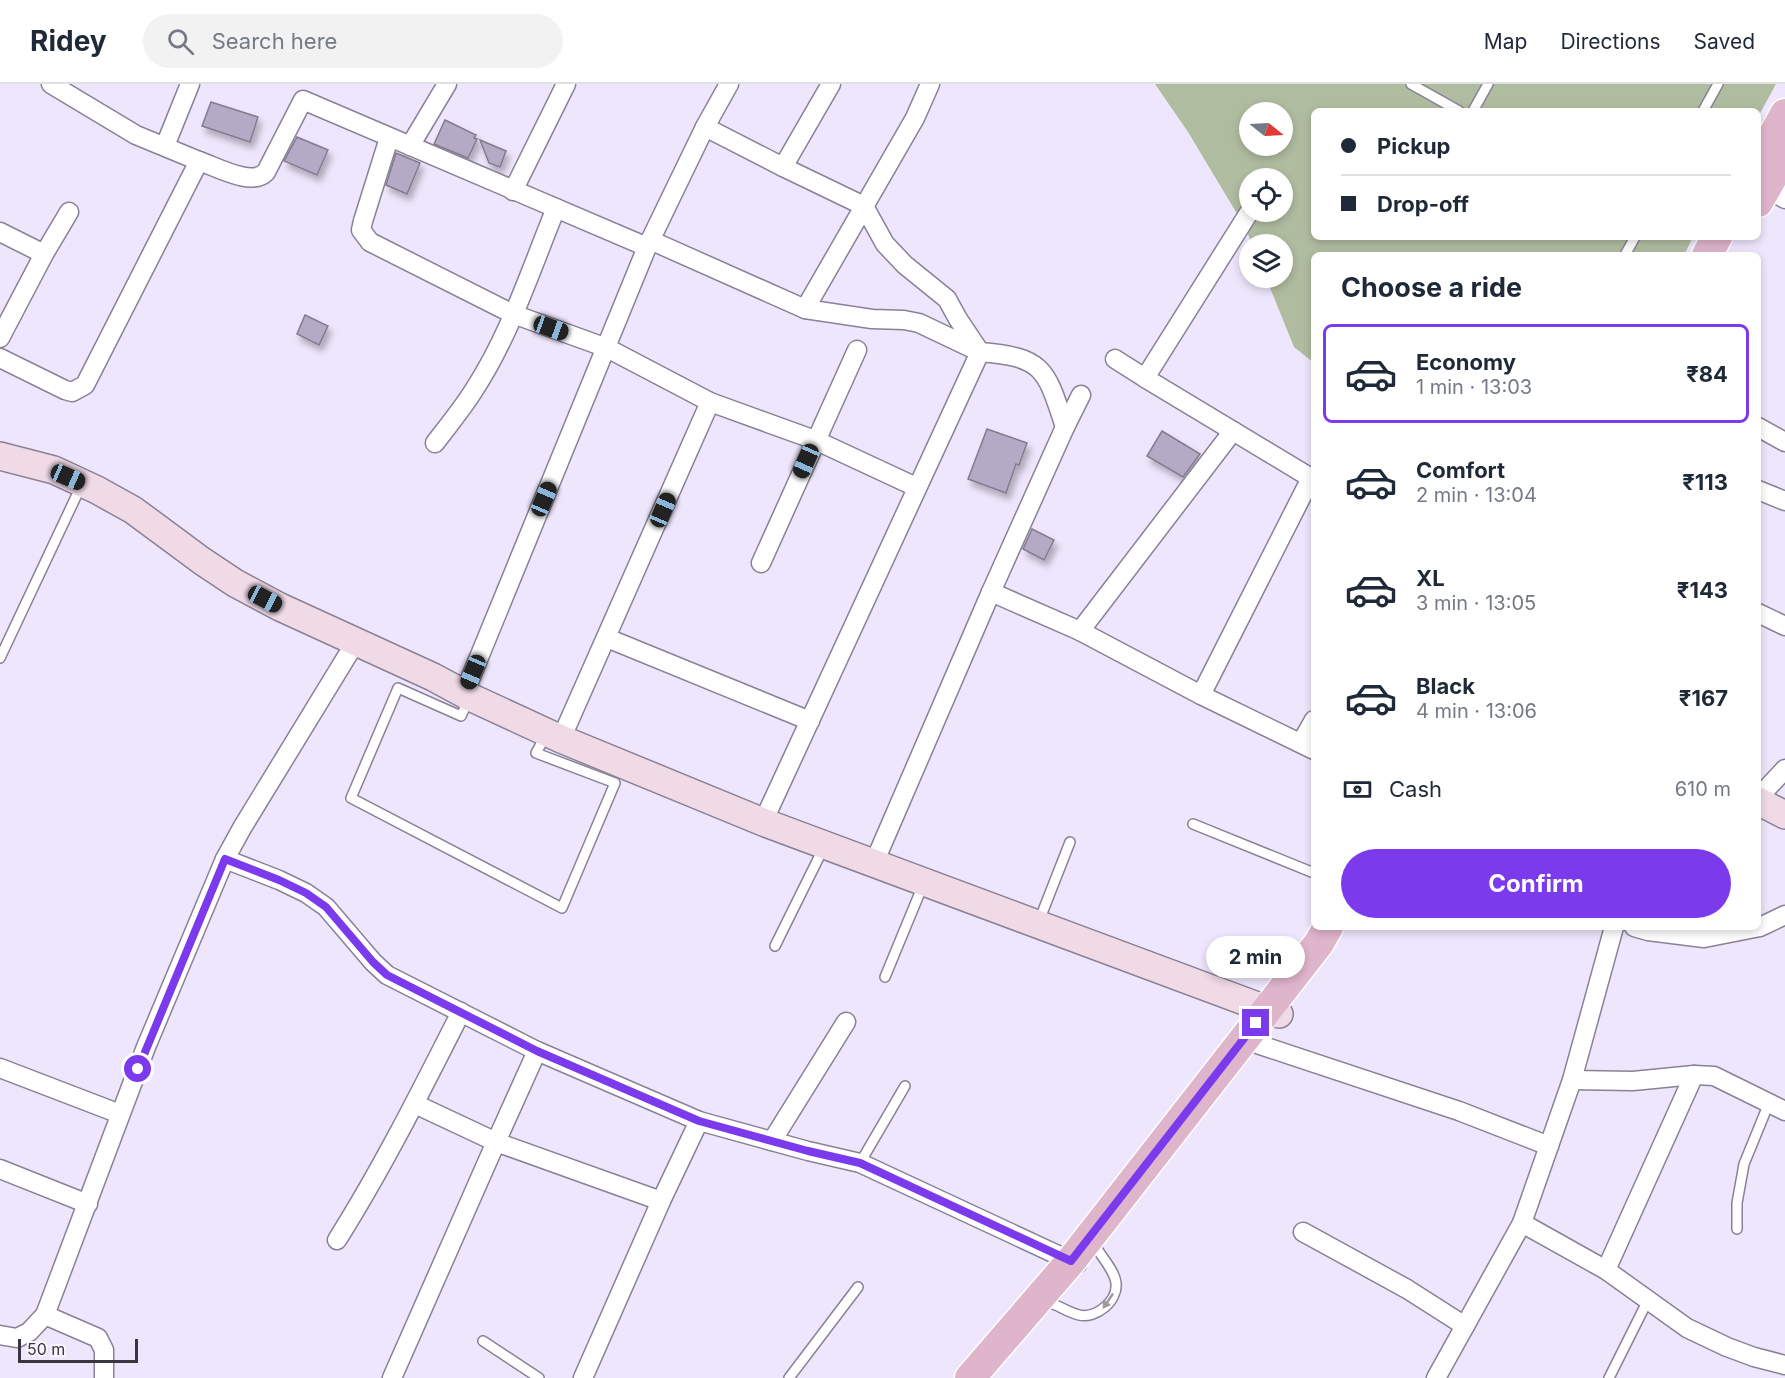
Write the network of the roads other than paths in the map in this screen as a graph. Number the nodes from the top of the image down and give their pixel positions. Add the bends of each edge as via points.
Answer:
1 (51, 84) edge
2 (190, 84) edge
3 (447, 84) edge
4 (566, 84) edge
5 (729, 84) edge
6 (831, 84) edge
7 (930, 84) edge
8 (1411, 84) edge
9 (1488, 84) edge
10 (1718, 84) edge
11 (306, 92) edge
12 (1454, 108) edge
13 (1475, 108) edge
14 (1705, 108) edge
15 (1785, 114) edge
16 (705, 128) junction
17 (389, 138) junction
18 (165, 146) junction
19 (410, 146) junction
20 (1785, 155) edge
21 (200, 161) junction
22 (783, 166) junction
23 (1767, 188) edge
24 (513, 190) junction
25 (864, 206) junction
26 (556, 208) junction
27 (69, 212) dead end
28 (1243, 222) edge
29 (0, 232) edge
30 (648, 243) junction
31 (44, 254) junction
32 (805, 309) junction
33 (513, 314) junction
34 (0, 338) edge
35 (607, 348) junction
36 (858, 350) dead end
37 (980, 352) junction
38 (0, 358) edge
39 (1115, 359) dead end
40 (1145, 378) junction
41 (1081, 395) dead end
42 (710, 402) junction
43 (1065, 427) junction
44 (1761, 429) edge
45 (1233, 431) junction
46 (815, 440) junction
47 (1785, 442) edge
48 (435, 443) dead end
49 (0, 456) edge
50 (82, 483) junction
51 (916, 487) junction
52 (1761, 491) edge
53 (1785, 501) edge
54 (760, 562) dead end
55 (992, 592) junction
56 (1761, 614) edge
57 (1785, 626) edge
58 (1080, 631) junction
59 (607, 639) junction
60 (355, 643) junction
61 (0, 658) edge
62 (1201, 695) junction
63 (467, 696) junction
64 (810, 721) junction
65 (554, 736) junction
66 (1308, 746) edge
67 (1785, 769) edge
68 (1761, 797) edge
69 (1761, 802) edge
70 (1785, 815) edge
71 (763, 822) junction
72 (1193, 824) dead end
73 (1070, 842) dead end
74 (825, 845) junction
75 (225, 859) junction
76 (874, 863) junction
77 (1311, 872) edge
78 (924, 882) junction
79 (1785, 915) edge
80 (1038, 924) junction
81 (1761, 927) edge
82 (1326, 930) edge
83 (1342, 930) edge
84 (1613, 930) edge
85 (1644, 930) edge
86 (1745, 930) edge
87 (775, 946) dead end
88 (885, 977) dead end
89 (461, 1012) junction
90 (1273, 1012) junction
91 (846, 1022) dead end
92 (1251, 1040) junction
93 (537, 1051) junction
94 (0, 1068) edge
95 (1694, 1075) junction
96 (1572, 1080) junction
97 (905, 1086) dead end
98 (415, 1104) junction
99 (1777, 1107) edge
100 (120, 1114) junction
101 (699, 1121) junction
102 (772, 1141) junction
103 (496, 1142) junction
104 (1550, 1146) junction
105 (860, 1163) junction
106 (0, 1169) edge
107 (661, 1202) junction
108 (88, 1204) junction
109 (1522, 1223) junction
110 (1737, 1229) dead end
111 (1303, 1232) dead end
112 (337, 1240) dead end
113 (1084, 1260) junction
114 (1606, 1270) junction
115 (858, 1287) dead end
116 (1648, 1300) junction
117 (1053, 1304) junction
118 (45, 1315) junction
119 (1465, 1326) junction
120 (0, 1335) edge
121 (483, 1341) dead end
122 (1785, 1365) edge
123 (104, 1378) edge
124 (392, 1378) edge
125 (539, 1378) edge
126 (583, 1378) edge
127 (789, 1378) edge
128 (970, 1378) edge
129 (987, 1378) edge
130 (1436, 1378) edge
131 (1609, 1378) edge

1 - 18 street via 136,135
2 - 18 street
3 - 19 street
4 - 24 street
5 - 16 street
6 - 22 street
7 - 25 street
8 - 12 lane
9 - 13 lane
10 - 14 lane
11 - 17 street
11 - 21 street via 262,177 249,179
15 - 23 main road
16 - 22 street
16 - 30 street
17 - 19 street
17 - 33 street via 363,220 361,230 365,237
18 - 21 street
19 - 24 street
20 - 23 main road
21 - 38 street via 85,385 72,392 65,390
22 - 25 street
24 - 26 street
25 - 32 street
25 - 37 street via 885,244 947,299
26 - 30 street
26 - 33 street
27 - 31 street
28 - 40 street
29 - 31 street
30 - 32 street
30 - 35 street
31 - 34 street
32 - 37 street via 919,323
33 - 35 street
33 - 48 street via 474,390
35 - 42 street
35 - 63 street
36 - 46 street
37 - 43 street via 1020,358 1038,367 1052,387
37 - 51 street
39 - 40 street
40 - 45 street
41 - 43 street
42 - 46 street
42 - 59 street
43 - 55 street
44 - 47 street
45 - 58 street
45 - 62 street via 1311,478
46 - 51 street
46 - 54 street
49 - 50 street via 54,470
50 - 60 street via 133,510 235,583
50 - 61 lane
51 - 64 street
52 - 53 street
55 - 58 street
55 - 76 street
56 - 57 street
58 - 62 street
59 - 64 street
59 - 65 street
60 - 63 street
60 - 75 street
62 - 66 street
63 - 65 street
63 - 65 lane via 461,716 398,688 351,798 562,908 615,783 536,753
64 - 71 street
65 - 71 street
67 - 68 street
69 - 70 street
71 - 74 street
72 - 77 lane
73 - 80 lane
74 - 76 street
74 - 87 lane
75 - 89 street via 306,893 326,907 387,975
75 - 100 street
76 - 78 street
78 - 80 street
78 - 88 lane
79 - 81 street
80 - 90 street
82 - 90 main road
83 - 90 main road via 1330,951
84 - 96 street
85 - 86 street via 1704,938
89 - 93 street
89 - 98 street
90 - 92 main road
91 - 102 street
92 - 104 street
92 - 113 main road
93 - 101 street
93 - 103 street
94 - 100 street
95 - 96 street via 1633,1081
95 - 99 street via 1714,1076
95 - 114 street
96 - 104 street
97 - 105 lane
98 - 103 street
98 - 112 street
99 - 110 lane via 1744,1164
100 - 108 street
101 - 102 street
101 - 107 street
102 - 105 street
103 - 107 street
103 - 124 street
104 - 109 street
105 - 113 street
106 - 108 street
107 - 126 street
108 - 118 street
109 - 114 street
109 - 119 street
111 - 119 street
113 - 117 main road
113 -> 117 lane via 1116,1281 1116,1290 1102,1310 1078,1315
113 - 128 main road
114 - 116 street
115 - 127 lane
116 - 122 street via 1687,1328 1754,1357
116 - 131 lane
117 - 129 main road
118 - 120 street via 17,1338
118 - 123 street via 98,1338 104,1350
119 - 130 street
121 - 125 lane

